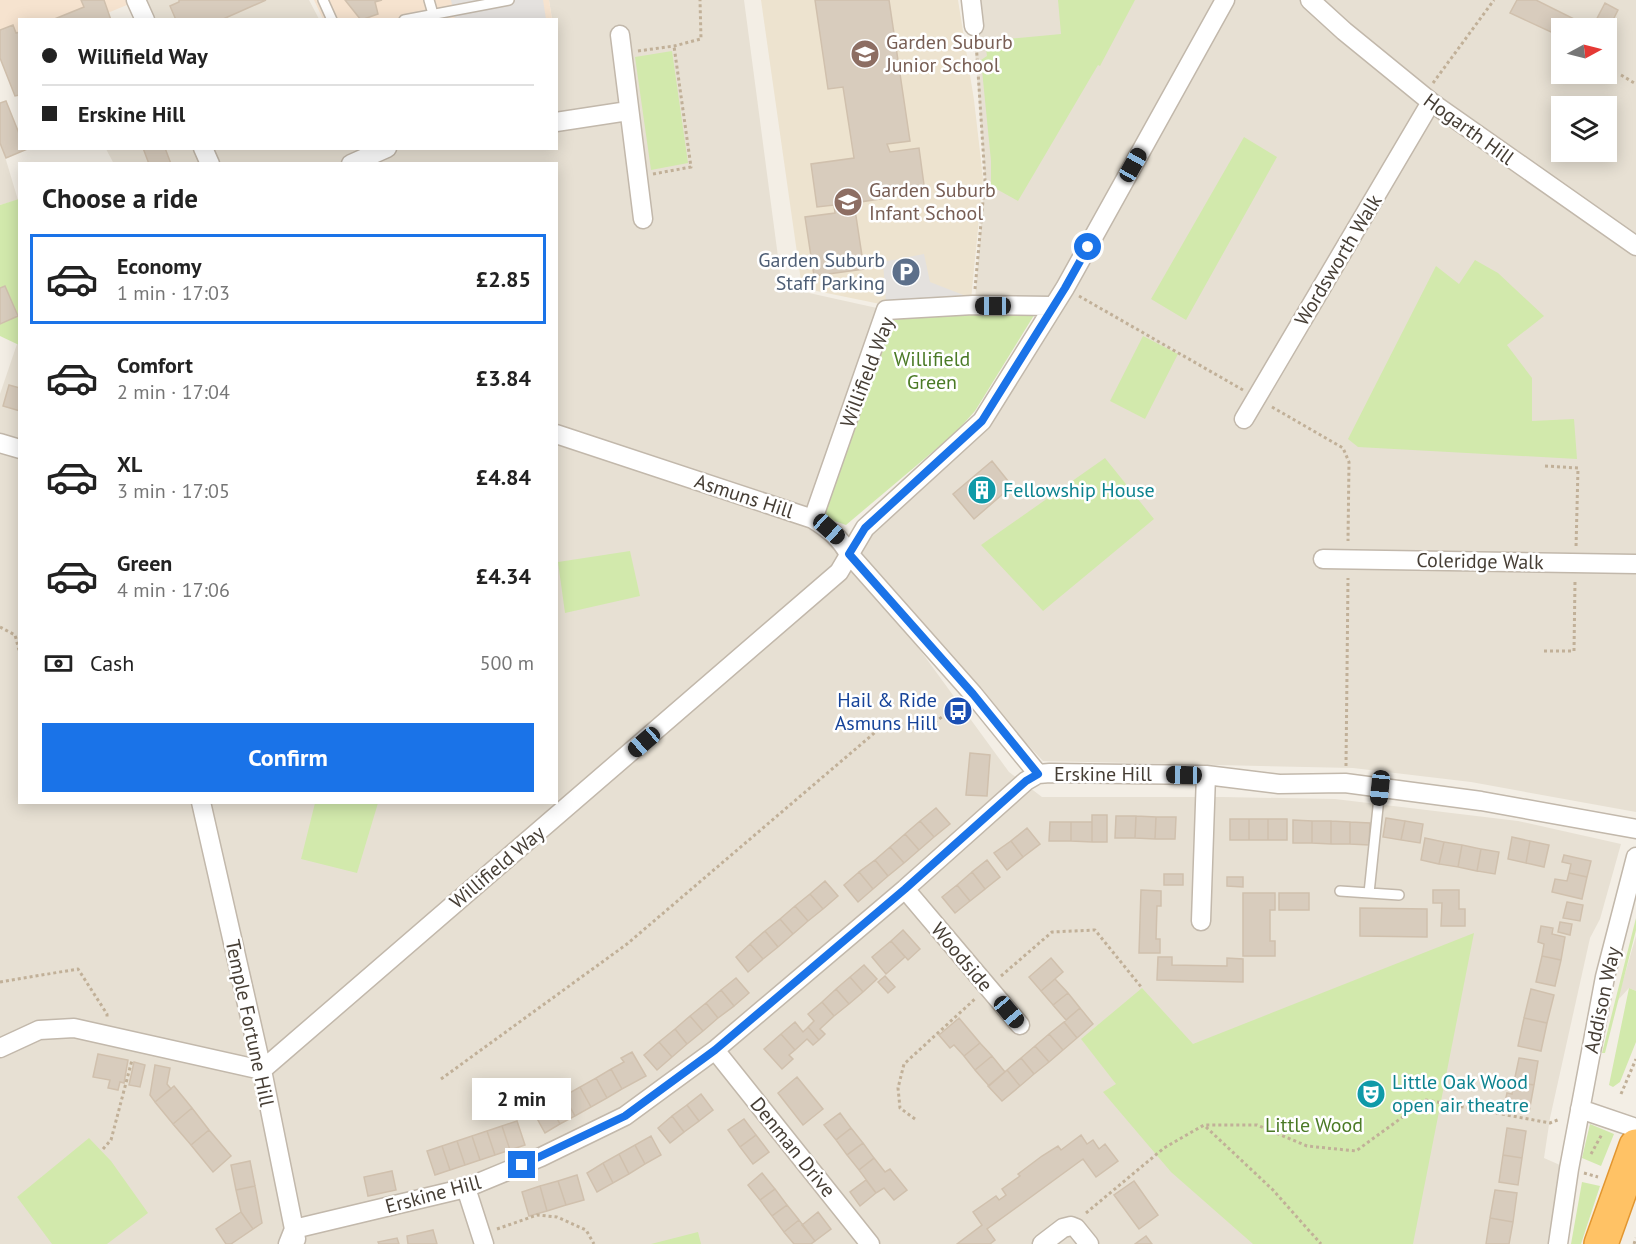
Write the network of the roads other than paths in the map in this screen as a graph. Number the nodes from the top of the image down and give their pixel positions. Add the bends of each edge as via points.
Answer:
1 (136, 0) edge
2 (323, 0) edge
3 (429, 0) edge
4 (509, 0) edge
5 (971, 0) edge
6 (1225, 0) edge
7 (1310, 0) edge
8 (433, 14) junction
9 (144, 18) edge
10 (331, 18) edge
11 (414, 18) edge
12 (975, 26) road end
13 (620, 35) dead end
14 (1427, 99) junction
15 (628, 111) junction
16 (558, 122) edge
17 (382, 150) edge
18 (356, 162) edge
19 (643, 219) dead end
20 (1636, 246) edge
21 (1052, 306) junction
22 (1244, 418) dead end
23 (558, 435) edge
24 (0, 443) edge
25 (18, 448) edge
26 (813, 519) junction
27 (849, 554) junction
28 (1323, 559) dead end
29 (1636, 564) edge
30 (1038, 774) junction
31 (1206, 775) junction
32 (1380, 788) junction
33 (201, 804) edge
34 (1636, 829) edge
35 (1636, 857) edge
36 (905, 889) junction
37 (1340, 891) dead end
38 (1369, 893) junction
39 (1398, 895) dead end
40 (1201, 921) dead end
41 (1020, 1025) dead end
42 (0, 1048) edge
43 (715, 1050) junction
44 (262, 1070) junction
45 (1580, 1110) junction
46 (1636, 1128) edge
47 (1636, 1146) edge
48 (466, 1188) junction
49 (293, 1239) edge
50 (482, 1239) edge
51 (870, 1244) edge
52 (1042, 1244) edge
53 (1089, 1244) edge
54 (1558, 1244) edge
55 (1602, 1244) edge

1 - 9 street
2 - 10 lane
3 - 8 lane
4 - 8 lane
5 - 12 street
6 - 21 street, Willifield Way
7 - 14 street, Hogarth Hill
8 - 11 lane
13 - 15 street
14 - 20 street, Hogarth Hill
14 - 22 street, Wordsworth Walk
15 - 16 street
15 - 19 street
17 - 18 street
21 - 26 street, Willifield Way via 886,310
21 - 27 street, Willifield Way via 982,421 865,528
23 - 26 street, Asmuns Hill
24 - 25 street
26 - 27 street, Asmuns Hill via 841,539
27 - 30 street, Asmuns Hill
27 - 44 street, Willifield Way via 839,572
28 - 29 street, Coleridge Walk
30 - 31 street, Erskine Hill
30 - 36 street, Erskine Hill
31 - 32 street, Erskine Hill
31 - 40 street
32 - 34 street, Erskine Hill via 1481,801
32 - 38 lane
33 - 44 street, Temple Fortune Hill
35 - 45 street, Addison Way via 1605,977
36 - 41 street, Woodside
36 - 43 street, Erskine Hill
37 - 38 lane
38 - 39 lane
42 - 44 street via 39,1030 74,1028
43 - 48 street, Erskine Hill via 625,1116
43 - 51 street, Denman Drive
44 - 49 street, Temple Fortune Hill
45 - 46 street
45 - 54 street, Addison Way
47 - 55 highway
48 - 49 street, Erskine Hill
48 - 50 street
52 - 53 street via 1071,1226

